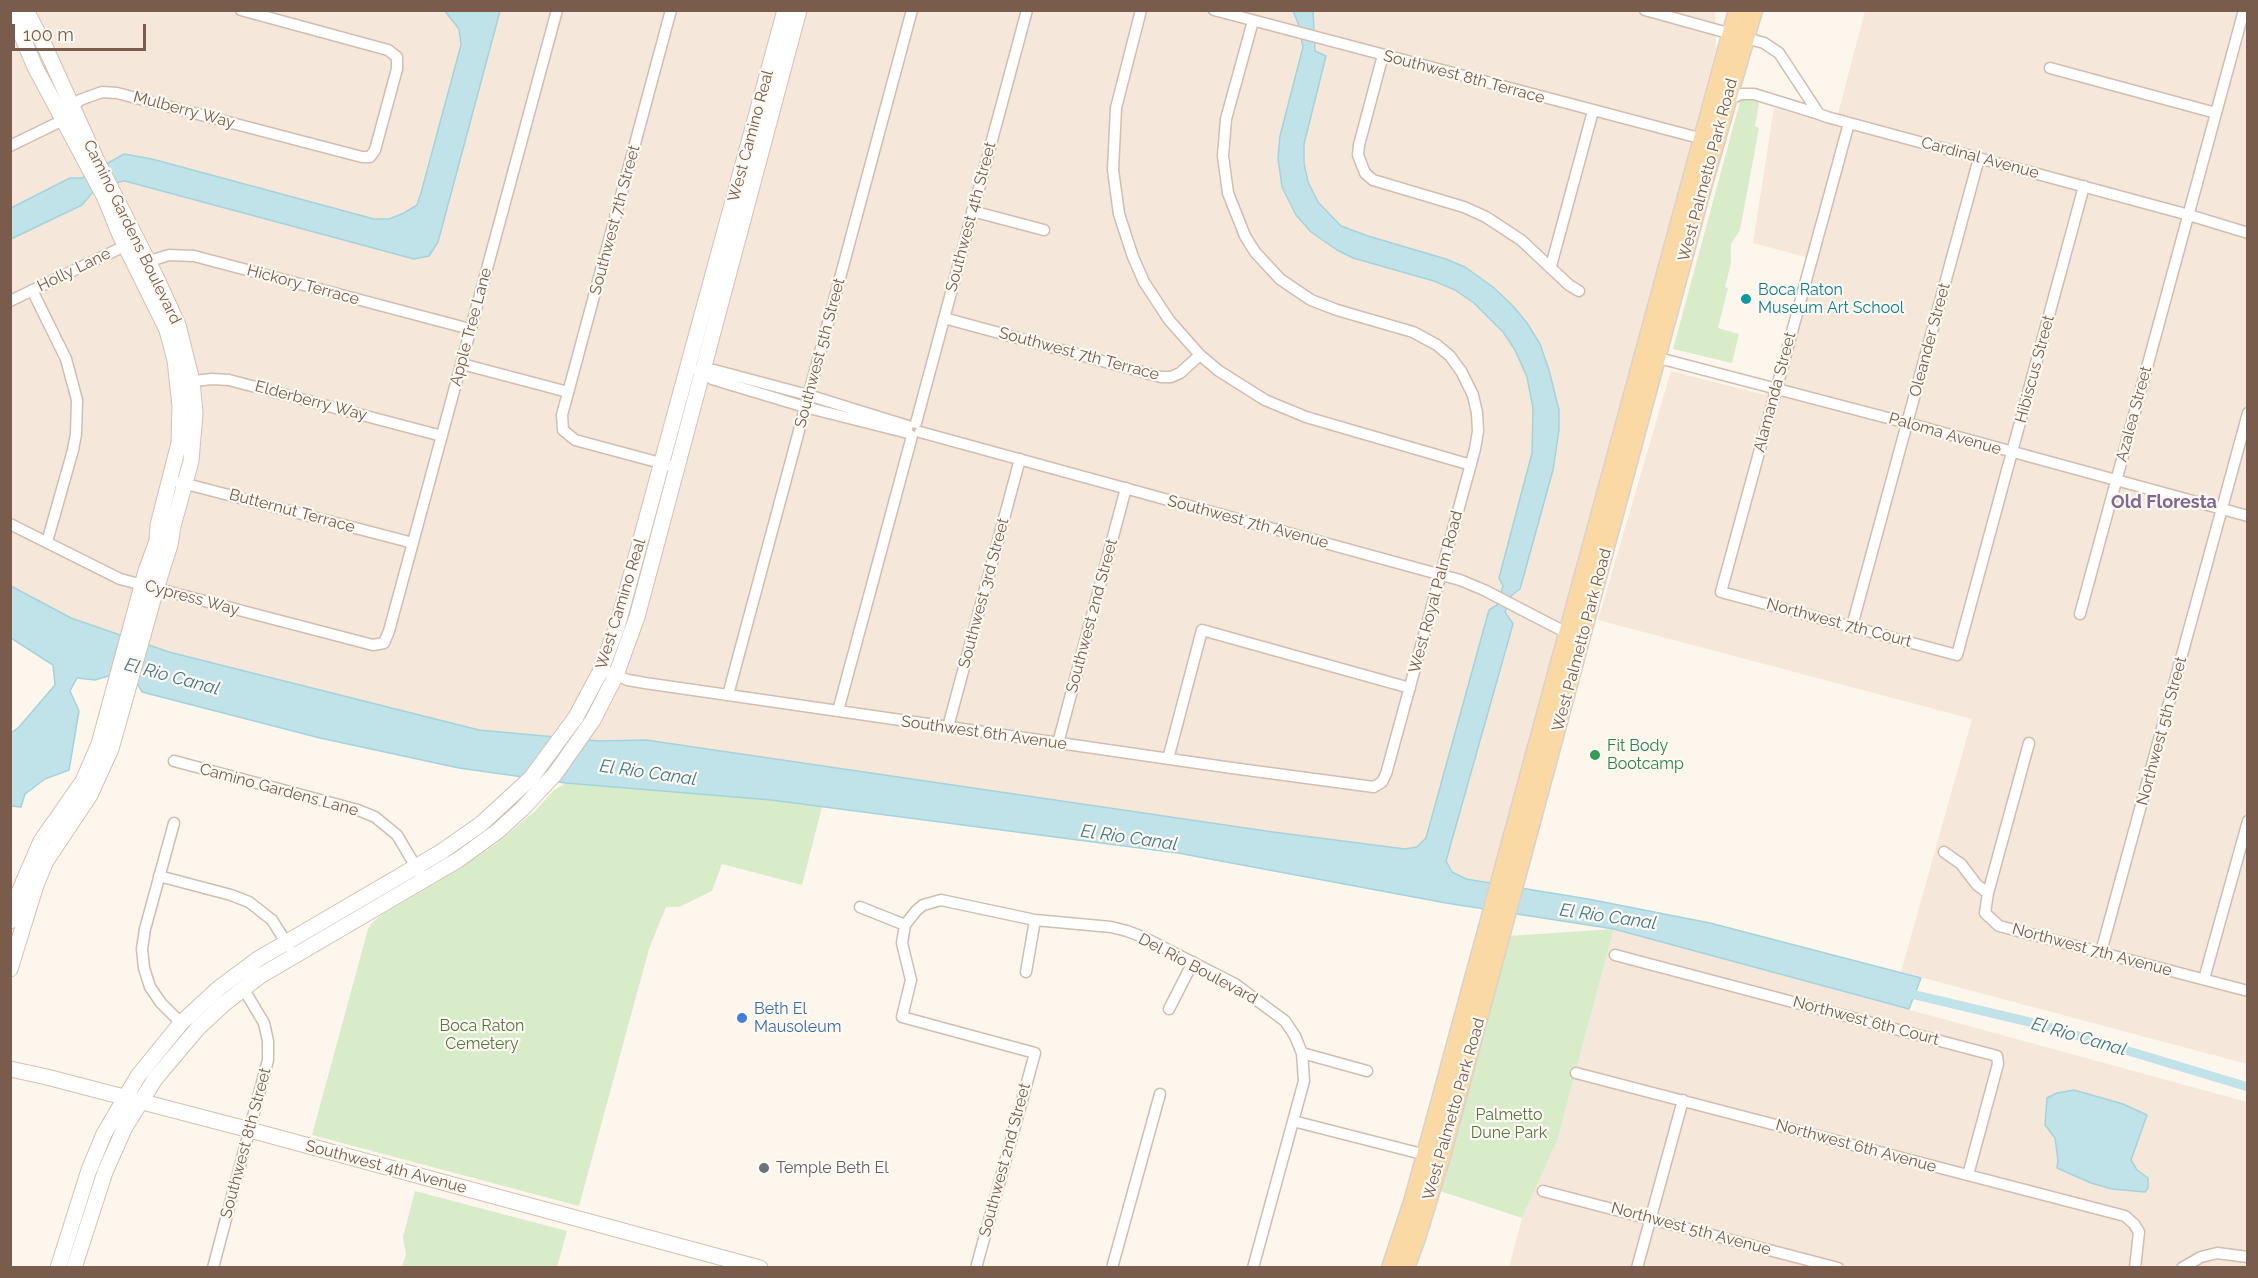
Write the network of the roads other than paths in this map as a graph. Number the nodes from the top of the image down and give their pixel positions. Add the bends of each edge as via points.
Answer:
1 (241, 10) edge
2 (557, 10) edge
3 (671, 10) edge
4 (785, 10) edge
5 (799, 10) edge
6 (912, 10) edge
7 (1027, 10) edge
8 (1141, 10) edge
9 (1214, 10) edge
10 (1645, 10) edge
11 (1737, 10) edge
12 (1754, 10) edge
13 (2244, 10) edge
14 (1660, 12) edge
15 (19, 16) edge
16 (1253, 21) junction
17 (1738, 35) junction
18 (1383, 55) junction
19 (2050, 68) dead end
20 (1727, 100) junction
21 (1593, 111) junction
22 (68, 112) junction
23 (2216, 113) junction
24 (1819, 114) junction
25 (1849, 123) junction
26 (761, 127) junction
27 (1708, 140) junction
28 (10, 146) edge
29 (1979, 158) junction
30 (2085, 186) junction
31 (972, 211) junction
32 (2189, 215) junction
33 (1044, 230) dead end
34 (2247, 233) edge
35 (131, 243) junction
36 (143, 266) junction
37 (1551, 266) junction
38 (32, 290) junction
39 (1579, 291) dead end
40 (10, 301) edge
41 (944, 318) junction
42 (470, 329) junction
43 (1200, 355) junction
44 (1650, 355) junction
45 (462, 364) junction
46 (698, 371) junction
47 (185, 382) junction
48 (1776, 390) junction
49 (568, 392) junction
50 (808, 395) junction
51 (805, 407) junction
52 (2247, 414) edge
53 (1907, 423) junction
54 (913, 430) junction
55 (442, 436) junction
56 (2012, 453) junction
57 (1020, 459) junction
58 (669, 465) junction
59 (1471, 465) junction
60 (178, 481) junction
61 (2116, 481) junction
62 (1126, 488) junction
63 (2222, 509) junction
64 (2247, 516) edge
65 (10, 524) edge
66 (46, 542) junction
67 (413, 543) junction
68 (1441, 574) junction
69 (149, 587) junction
70 (1721, 592) joint
71 (2080, 614) dead end
72 (1852, 626) junction
73 (1567, 633) junction
74 (384, 643) joint
75 (1958, 655) joint
76 (601, 669) junction
77 (616, 675) junction
78 (1410, 688) junction
79 (728, 695) junction
80 (1567, 696) junction
81 (1547, 707) junction
82 (838, 711) junction
83 (576, 717) junction
84 (948, 727) junction
85 (582, 737) junction
86 (1058, 743) junction
87 (2029, 743) dead end
88 (1168, 759) junction
89 (174, 761) dead end
90 (1548, 768) junction
91 (1370, 787) joint
92 (2247, 821) edge
93 (174, 823) dead end
94 (1944, 852) dead end
95 (1514, 858) junction
96 (420, 873) junction
97 (159, 876) junction
98 (1988, 893) junction
99 (860, 907) dead end
100 (16, 917) edge
101 (1035, 920) junction
102 (905, 925) junction
103 (290, 948) junction
104 (2102, 952) junction
105 (1615, 955) dead end
106 (1193, 962) junction
107 (10, 969) edge
108 (1026, 972) dead end
109 (2204, 979) junction
110 (243, 988) junction
111 (2247, 991) edge
112 (1169, 1010) dead end
113 (181, 1023) junction
114 (1302, 1053) junction
115 (10, 1069) edge
116 (1368, 1071) dead end
117 (1576, 1072) dead end
118 (1160, 1094) dead end
119 (124, 1098) junction
120 (1683, 1100) junction
121 (140, 1102) junction
122 (1293, 1121) junction
123 (250, 1130) junction
124 (1433, 1157) junction
125 (1968, 1175) junction
126 (1543, 1191) dead end
127 (1650, 1219) junction
128 (2247, 1257) edge
129 (58, 1268) edge
130 (74, 1268) edge
131 (213, 1268) edge
132 (760, 1268) edge
133 (976, 1268) edge
134 (1112, 1268) edge
135 (1253, 1268) edge
136 (1390, 1268) edge
137 (1406, 1268) edge
138 (1637, 1268) edge
139 (1838, 1268) edge
140 (2135, 1268) edge
141 (2182, 1268) edge

1 - 22 street, Mulberry Way via 388,50 397,57 397,69 370,157 117,93 102,92 80,100
2 - 42 street, Apple Tree Lane
3 - 49 street, Southwest 7th Street
4 - 26 street, West Camino Real
5 - 26 street, West Camino Real
6 - 50 street, Southwest 5th Street
7 - 31 street, Southwest 4th Street
8 - 43 street via 1115,117 1116,197 1124,232 1144,282 1168,320
9 - 16 street, Southwest 8th Terrace
10 - 14 street
11 - 17 main road, West Palmetto Park Road
12 - 17 main road, West Palmetto Park Road
13 - 23 street, Azalea Street
14 - 17 street
15 - 22 street, Camino Gardens Boulevard
16 - 18 street, Southwest 8th Terrace
16 - 59 street, West Royal Palm Road via 1224,138 1228,193 1245,236 1267,266 1295,290 1328,307 1413,332 1444,350 1470,386 1476,404 1477,440
17 - 20 main road, West Palmetto Park Road
17 - 24 street via 1764,43 1779,53
17 - 27 main road, West Palmetto Park Road
18 - 21 street, Southwest 8th Terrace
18 - 37 street via 1359,145 1360,165 1365,173 1373,180 1486,217
19 - 23 street
20 - 24 street, Cardinal Avenue via 1754,94
20 - 27 main road, West Palmetto Park Road
21 - 27 street, Southwest 8th Terrace
21 - 37 street
22 - 28 street, Mulberry Way via 57,123
22 - 35 street, Camino Gardens Boulevard
23 - 32 street, Azalea Street
24 - 25 street, Cardinal Avenue
25 - 29 street, Cardinal Avenue
25 - 48 street, Alamanda Street
26 - 46 street, West Camino Real
27 - 44 main road, West Palmetto Park Road
29 - 30 street, Cardinal Avenue
29 - 53 street, Oleander Street
30 - 32 street, Cardinal Avenue
30 - 56 street, Hibiscus Street
31 - 33 street
31 - 41 street, Southwest 4th Street
32 - 34 street, Cardinal Avenue
32 - 61 street, Azalea Street
35 - 36 street, Camino Gardens Boulevard
35 - 38 street, Holly Lane
36 - 42 street, Hickory Terrace via 169,255 194,256
36 - 47 street, Camino Gardens Boulevard
37 - 39 street
38 - 40 street, Holly Lane
38 - 66 street via 66,359 77,400 73,450
41 - 43 street, Southwest 7th Terrace via 1161,377 1180,373
41 - 54 street, Southwest 4th Street
42 - 45 street, Apple Tree Lane
43 - 59 street via 1241,386 1281,407
44 - 48 street, Paloma Avenue
44 - 73 main road, West Palmetto Park Road
44 - 80 main road, West Palmetto Park Road
45 - 49 street
45 - 55 street, Apple Tree Lane
46 - 50 street, Southwest 7th Avenue via 714,370
46 - 51 street, Southwest 7th Avenue via 712,379
46 - 58 street, West Camino Real
47 - 55 street, Elderberry Way via 238,382
47 - 60 street, Camino Gardens Boulevard via 180,406
48 - 53 street, Paloma Avenue
48 - 70 street, Alamanda Street
49 - 58 street, Southwest 7th Street via 563,430 575,440
50 - 51 street, Southwest 5th Street
50 - 54 street, Southwest 7th Avenue
51 - 54 street, Southwest 7th Avenue
51 - 79 street, Southwest 5th Street
52 - 63 street, Northwest 5th Street
53 - 56 street, Paloma Avenue
53 - 72 street, Oleander Street
54 - 57 street, Southwest 7th Avenue
54 - 82 street, Southwest 4th Street
55 - 67 street, Apple Tree Lane
56 - 61 street, Paloma Avenue
56 - 75 street, Hibiscus Street
57 - 62 street, Southwest 7th Avenue
57 - 84 street, Southwest 3rd Street
58 - 76 street, West Camino Real
58 - 77 street, West Camino Real via 634,625
59 - 68 street, West Royal Palm Road
60 - 67 street, Butternut Terrace
60 - 69 street, Camino Gardens Boulevard via 158,525
61 - 63 street, Paloma Avenue
61 - 71 street, Azalea Street
62 - 68 street, Southwest 7th Avenue
62 - 86 street, Southwest 2nd Street
63 - 64 street, Paloma Avenue
63 - 104 street, Northwest 5th Street
65 - 66 street, Cypress Way
66 - 69 street, Cypress Way via 120,579
67 - 74 street, Apple Tree Lane
68 - 73 street, Southwest 7th Avenue via 1484,590
68 - 78 street, West Royal Palm Road
69 - 74 street, Cypress Way via 373,645
69 - 100 street, Camino Gardens Boulevard via 90,795 45,861
70 - 72 street, Northwest 7th Court
72 - 75 street, Northwest 7th Court
73 - 80 main road via 1575,641 1565,682
73 - 81 main road, West Palmetto Park Road
76 - 77 street, Southwest 6th Avenue
76 - 83 street, West Camino Real
77 - 79 street, Southwest 6th Avenue via 634,682
77 - 85 street, West Camino Real
78 - 88 street via 1202,630
78 - 91 street, West Royal Palm Road via 1386,774 1382,782
79 - 82 street, Southwest 6th Avenue
80 - 90 main road, West Palmetto Park Road
81 - 90 main road via 1551,719 1541,756
81 - 95 main road, West Palmetto Park Road
82 - 84 street, Southwest 6th Avenue
83 - 85 street
83 - 96 street, West Camino Real via 526,783
84 - 86 street, Southwest 6th Avenue
85 - 96 street, West Camino Real via 544,786 498,831 465,855
86 - 88 street, Southwest 6th Avenue
87 - 98 street
88 - 91 street, Southwest 6th Avenue
89 - 96 street, Camino Gardens Lane via 375,817 397,835
90 - 95 main road, West Palmetto Park Road
92 - 109 street
93 - 97 street
94 - 98 street
95 - 124 main road, West Palmetto Park Road
96 - 103 street, West Camino Real
97 - 103 street via 249,902 272,920
97 - 113 street via 143,939 144,968 155,995
98 - 104 street, Northwest 7th Avenue via 1984,913 1998,926
99 - 102 street
100 - 107 street, Camino Gardens Boulevard
101 - 102 street, Del Rio Boulevard via 941,900 923,905
101 - 106 street, Del Rio Boulevard via 1127,931
101 - 108 street
102 - 133 street, Southwest 2nd Street via 902,943 911,980 902,1017 1035,1053
103 - 110 street, West Camino Real
103 - 113 street, West Camino Real via 231,978
104 - 109 street, Northwest 7th Avenue
105 - 125 street, Northwest 6th Court via 1997,1056
106 - 112 street
106 - 114 street, Del Rio Boulevard via 1235,984 1278,1015 1295,1036
109 - 111 street, Northwest 7th Avenue
110 - 121 street, West Camino Real via 187,1040
110 - 123 street, Southwest 8th Street via 260,1014 268,1041 266,1069
113 - 119 street, West Camino Real
114 - 116 street
114 - 122 street, Del Rio Boulevard via 1304,1081
115 - 119 street, Southwest 4th Avenue
117 - 120 street, Northwest 6th Avenue
118 - 134 street
119 - 121 street, Southwest 4th Avenue
119 - 129 street, West Camino Real via 89,1170
120 - 125 street, Northwest 6th Avenue
120 - 127 street
121 - 123 street, Southwest 4th Avenue
121 - 130 street, West Camino Real via 105,1172
122 - 124 street
122 - 135 street
123 - 131 street, Southwest 8th Street
123 - 132 street, Southwest 4th Avenue
124 - 136 main road, West Palmetto Park Road via 1412,1202
124 - 137 main road, West Palmetto Park Road via 1420,1228
125 - 140 street, Northwest 6th Avenue via 2125,1216 2139,1232
126 - 127 street, Northwest 5th Avenue
127 - 138 street
127 - 139 street, Northwest 5th Avenue
128 - 141 street via 2217,1253

